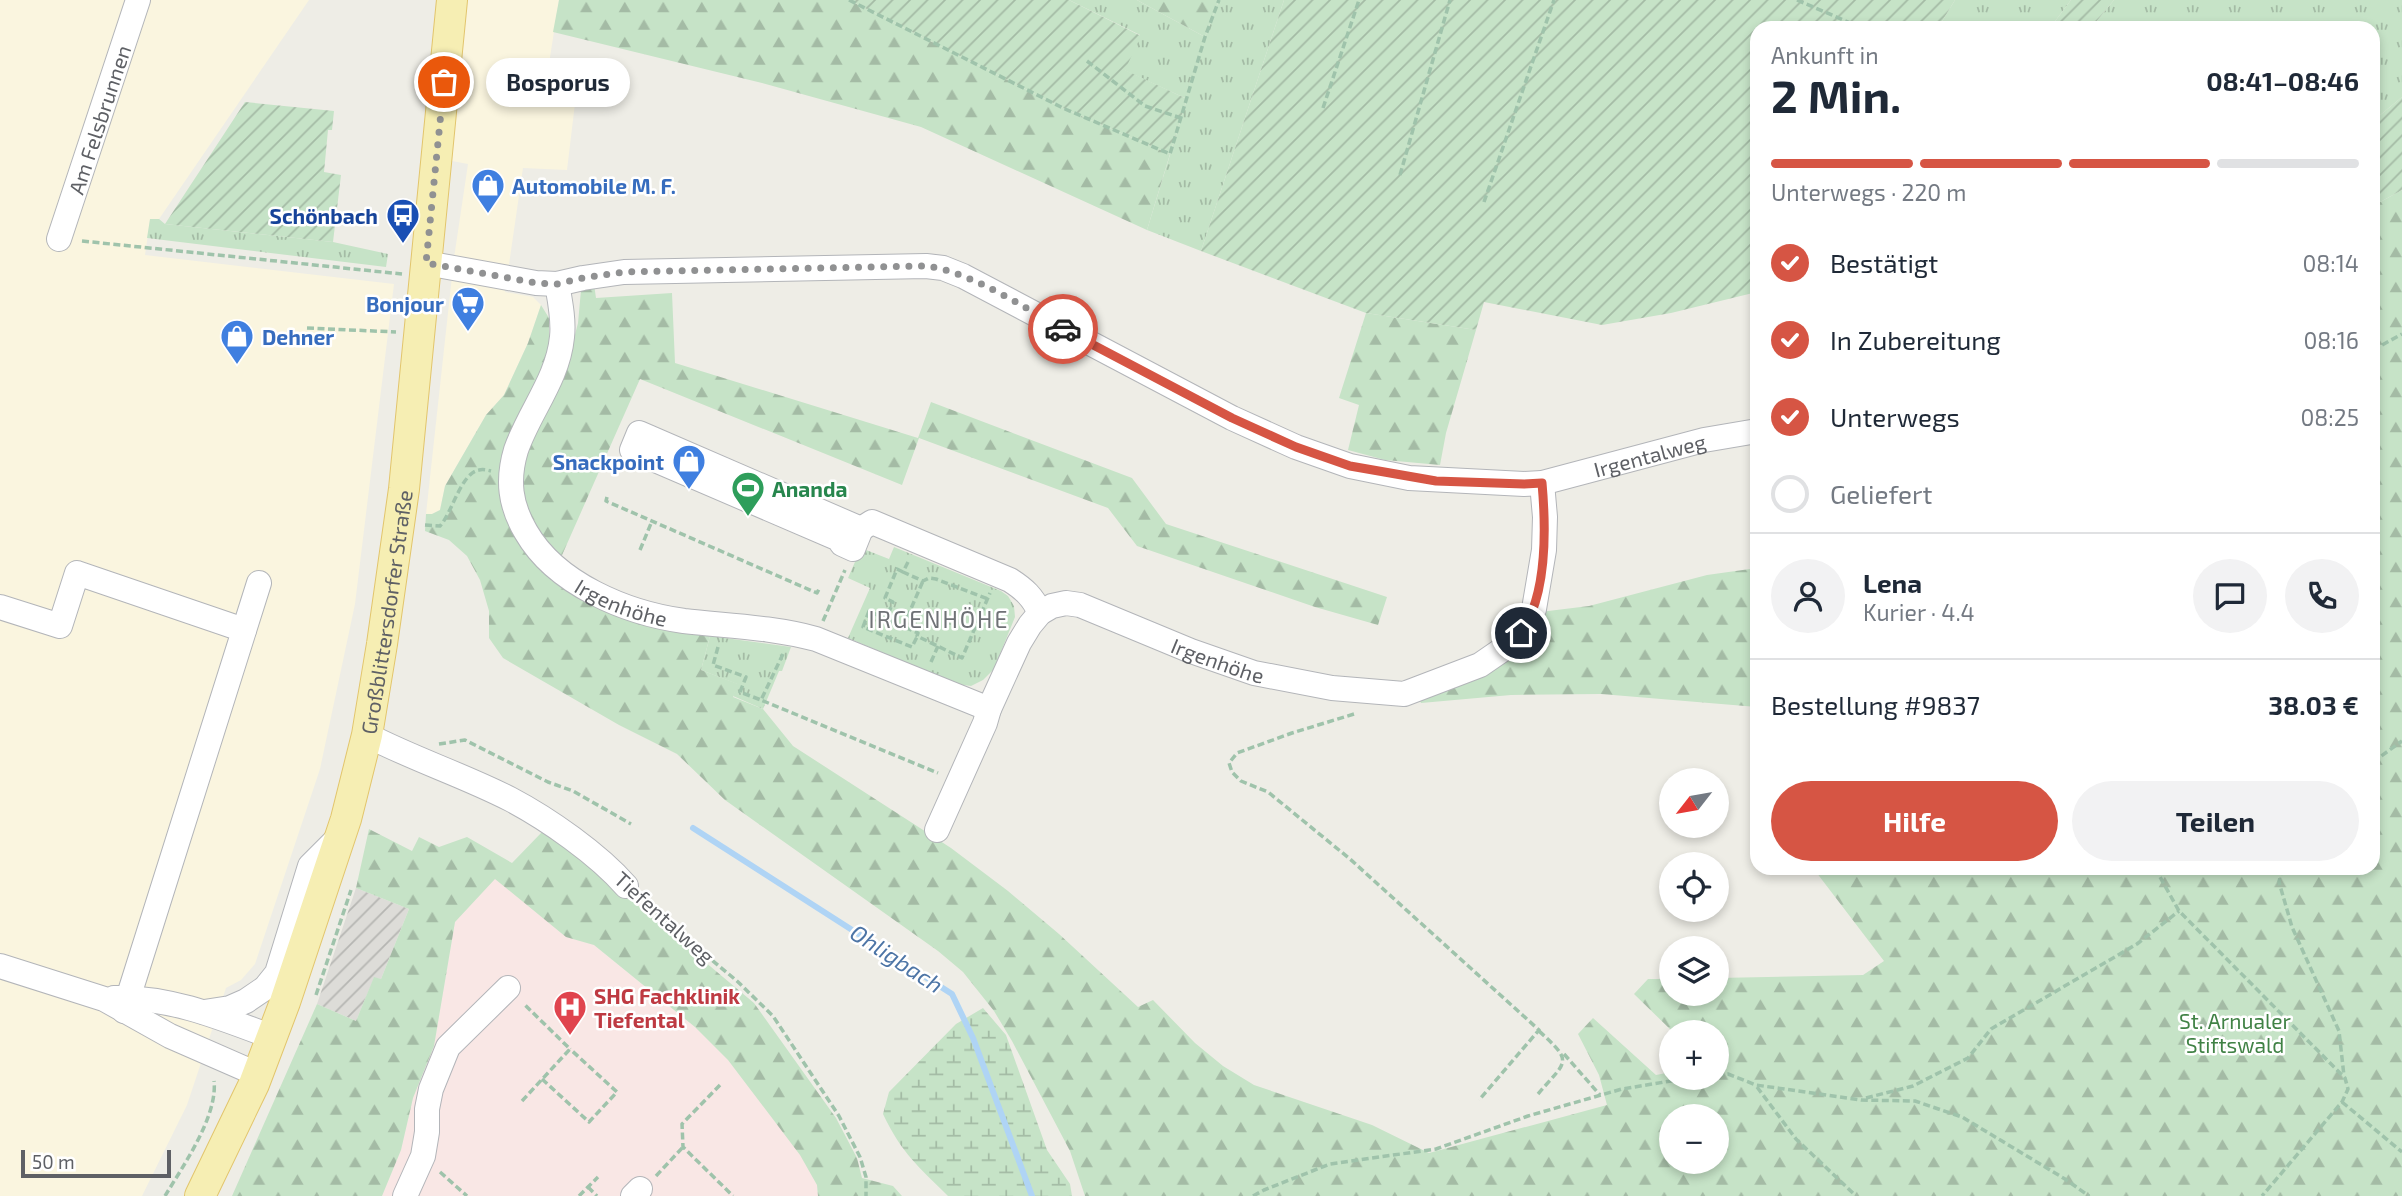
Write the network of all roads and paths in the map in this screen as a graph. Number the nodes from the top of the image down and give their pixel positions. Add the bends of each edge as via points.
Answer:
1 (138, 0) edge
2 (452, 0) edge
3 (849, 0) edge
4 (1219, 0) edge
5 (1359, 0) edge
6 (1450, 0) edge
7 (1554, 0) edge
8 (1797, 0) edge
9 (1846, 21) edge
10 (1087, 61) dead end
11 (1323, 108) dead end
12 (1181, 118) junction
13 (1400, 174) dead end
14 (1484, 202) dead end
15 (59, 239) joint
16 (412, 268) junction
17 (557, 284) junction
18 (307, 328) dead end
19 (2402, 334) edge
20 (419, 335) junction
21 (2380, 346) edge
22 (1750, 432) edge
23 (478, 470) dead end
24 (1542, 483) junction
25 (607, 497) dead end
26 (652, 521) junction
27 (425, 525) dead end
28 (857, 539) junction
29 (917, 541) junction
30 (640, 550) dead end
31 (903, 572) junction
32 (923, 581) junction
33 (259, 583) dead end
34 (820, 587) dead end
35 (992, 590) dead end
36 (988, 599) junction
37 (0, 607) edge
38 (1040, 613) junction
39 (886, 619) junction
40 (723, 625) junction
41 (904, 627) junction
42 (244, 629) junction
43 (791, 632) junction
44 (917, 636) junction
45 (816, 639) junction
46 (938, 646) junction
47 (929, 668) dead end
48 (761, 700) junction
49 (989, 709) junction
50 (1354, 713) dead end
51 (367, 735) junction
52 (2402, 741) edge
53 (403, 752) junction
54 (2380, 757) edge
55 (960, 782) junction
56 (631, 824) dead end
57 (937, 830) dead end
58 (341, 836) junction
59 (2159, 875) edge
60 (2280, 875) edge
61 (626, 886) joint
62 (2179, 911) junction
63 (0, 965) edge
64 (508, 988) joint
65 (119, 1002) junction
66 (204, 1012) junction
67 (1539, 1031) junction
68 (272, 1037) junction
69 (570, 1049) junction
70 (1562, 1051) junction
71 (210, 1072) dead end
72 (257, 1074) junction
73 (1729, 1074) edge
74 (2345, 1078) junction
75 (542, 1079) junction
76 (1659, 1083) edge
77 (720, 1084) dead end
78 (1756, 1086) junction
79 (1538, 1094) dead end
80 (1600, 1095) junction
81 (1479, 1100) dead end
82 (1861, 1100) junction
83 (522, 1101) dead end
84 (2342, 1102) junction
85 (683, 1147) junction
86 (2402, 1152) edge
87 (423, 1156) junction
88 (598, 1177) dead end
89 (644, 1186) edge
90 (588, 1187) junction
91 (165, 1196) edge
92 (200, 1196) edge
93 (405, 1196) edge
94 (467, 1196) edge
95 (579, 1196) edge
96 (597, 1196) edge
97 (733, 1196) edge
98 (866, 1196) edge
99 (1253, 1196) edge
100 (1856, 1196) edge
101 (2089, 1196) edge
102 (2262, 1196) edge

1 - 15 street, Am Felsbrunnen
2 - 16 main road, Großblittersdorfer Straße
3 - 12 path via 1065,109 1170,154
4 - 12 path
5 - 11 path
6 - 13 path
7 - 14 path
8 - 9 path
10 - 12 path via 1145,106
15 - 16 path
16 - 17 street, Irgentalweg
16 - 20 main road, Großblittersdorfer Straße
17 - 24 street, Irgentalweg via 624,272 943,268 1232,418 1350,466 1409,478
17 - 40 street, Irgenhöhe via 562,336 558,358 518,443 510,472 514,506 522,524 557,569 592,591 655,615
18 - 20 path
19 - 21 path
20 - 51 main road, Großblittersdorfer Straße via 404,489
22 - 24 street, Irgentalweg
23 - 27 path via 469,475 440,526
24 - 38 street, Irgenhöhe via 1544,550 1528,623 1512,643 1480,665 1405,694 1332,688 1254,673 1080,605 1066,603
25 - 26 path via 606,501
26 - 30 path
26 - 34 path via 817,593
28 - 28 street via 639,433 632,450 842,544
28 - 29 street via 872,522
28 - 45 path
29 - 31 path
29 - 38 street via 1010,580 1034,599
31 - 32 path
31 - 39 path via 897,569 885,598 893,602
32 - 36 path via 936,579
32 - 41 path
33 - 42 street
35 - 36 path
36 - 46 path via 962,658
37 - 42 street via 60,626 77,573
38 - 49 street via 1019,643
39 - 41 path
39 - 44 path via 869,611 863,627 912,647
40 - 43 street, Irgenhöhe
40 - 48 path via 713,665 746,677 740,692
41 - 44 path
42 - 65 street
43 - 45 street, Irgenhöhe
43 - 48 path
44 - 46 path
45 - 49 street, Irgenhöhe
46 - 47 path
48 - 55 path
49 - 55 street
50 - 67 path via 1237,753 1229,763 1232,772 1268,792 1350,859
51 - 53 street, Tiefentalweg
51 - 58 main road, Großblittersdorfer Straße
52 - 54 path
53 - 56 path via 465,740
53 - 61 street, Tiefentalweg via 532,811 610,867
55 - 57 street
58 - 66 street via 310,866 277,973 246,1000
58 - 68 main road, Großblittersdorfer Straße
59 - 62 path
60 - 74 path via 2292,927 2339,1031
61 - 98 path, Tiefentalweg via 773,1016 839,1116 860,1157
62 - 74 path
62 - 82 path via 2137,944 1991,1029 1968,1058 1913,1087
63 - 65 street
64 - 69 path
64 - 87 street via 449,1047 431,1089
65 - 66 street
65 - 72 street via 170,1036
66 - 68 street
67 - 70 path
67 - 81 path
68 - 72 main road, Großblittersdorfer Straße
69 - 75 path
69 - 75 path via 617,1092 589,1122
70 - 79 path via 1562,1066
70 - 80 path
71 - 91 path via 215,1090 212,1104
72 - 92 main road, Großblittersdorfer Straße
73 - 78 path
74 - 84 path via 2348,1089
75 - 83 path
76 - 80 path
77 - 85 path via 682,1124
78 - 82 path
78 - 100 path via 1796,1139
80 - 99 path via 1436,1149 1330,1164
82 - 101 path via 1915,1101 1962,1118
84 - 86 path
84 - 102 path
85 - 89 path
85 - 97 path
87 - 93 street
87 - 94 path
88 - 90 path
90 - 95 path
90 - 96 path

